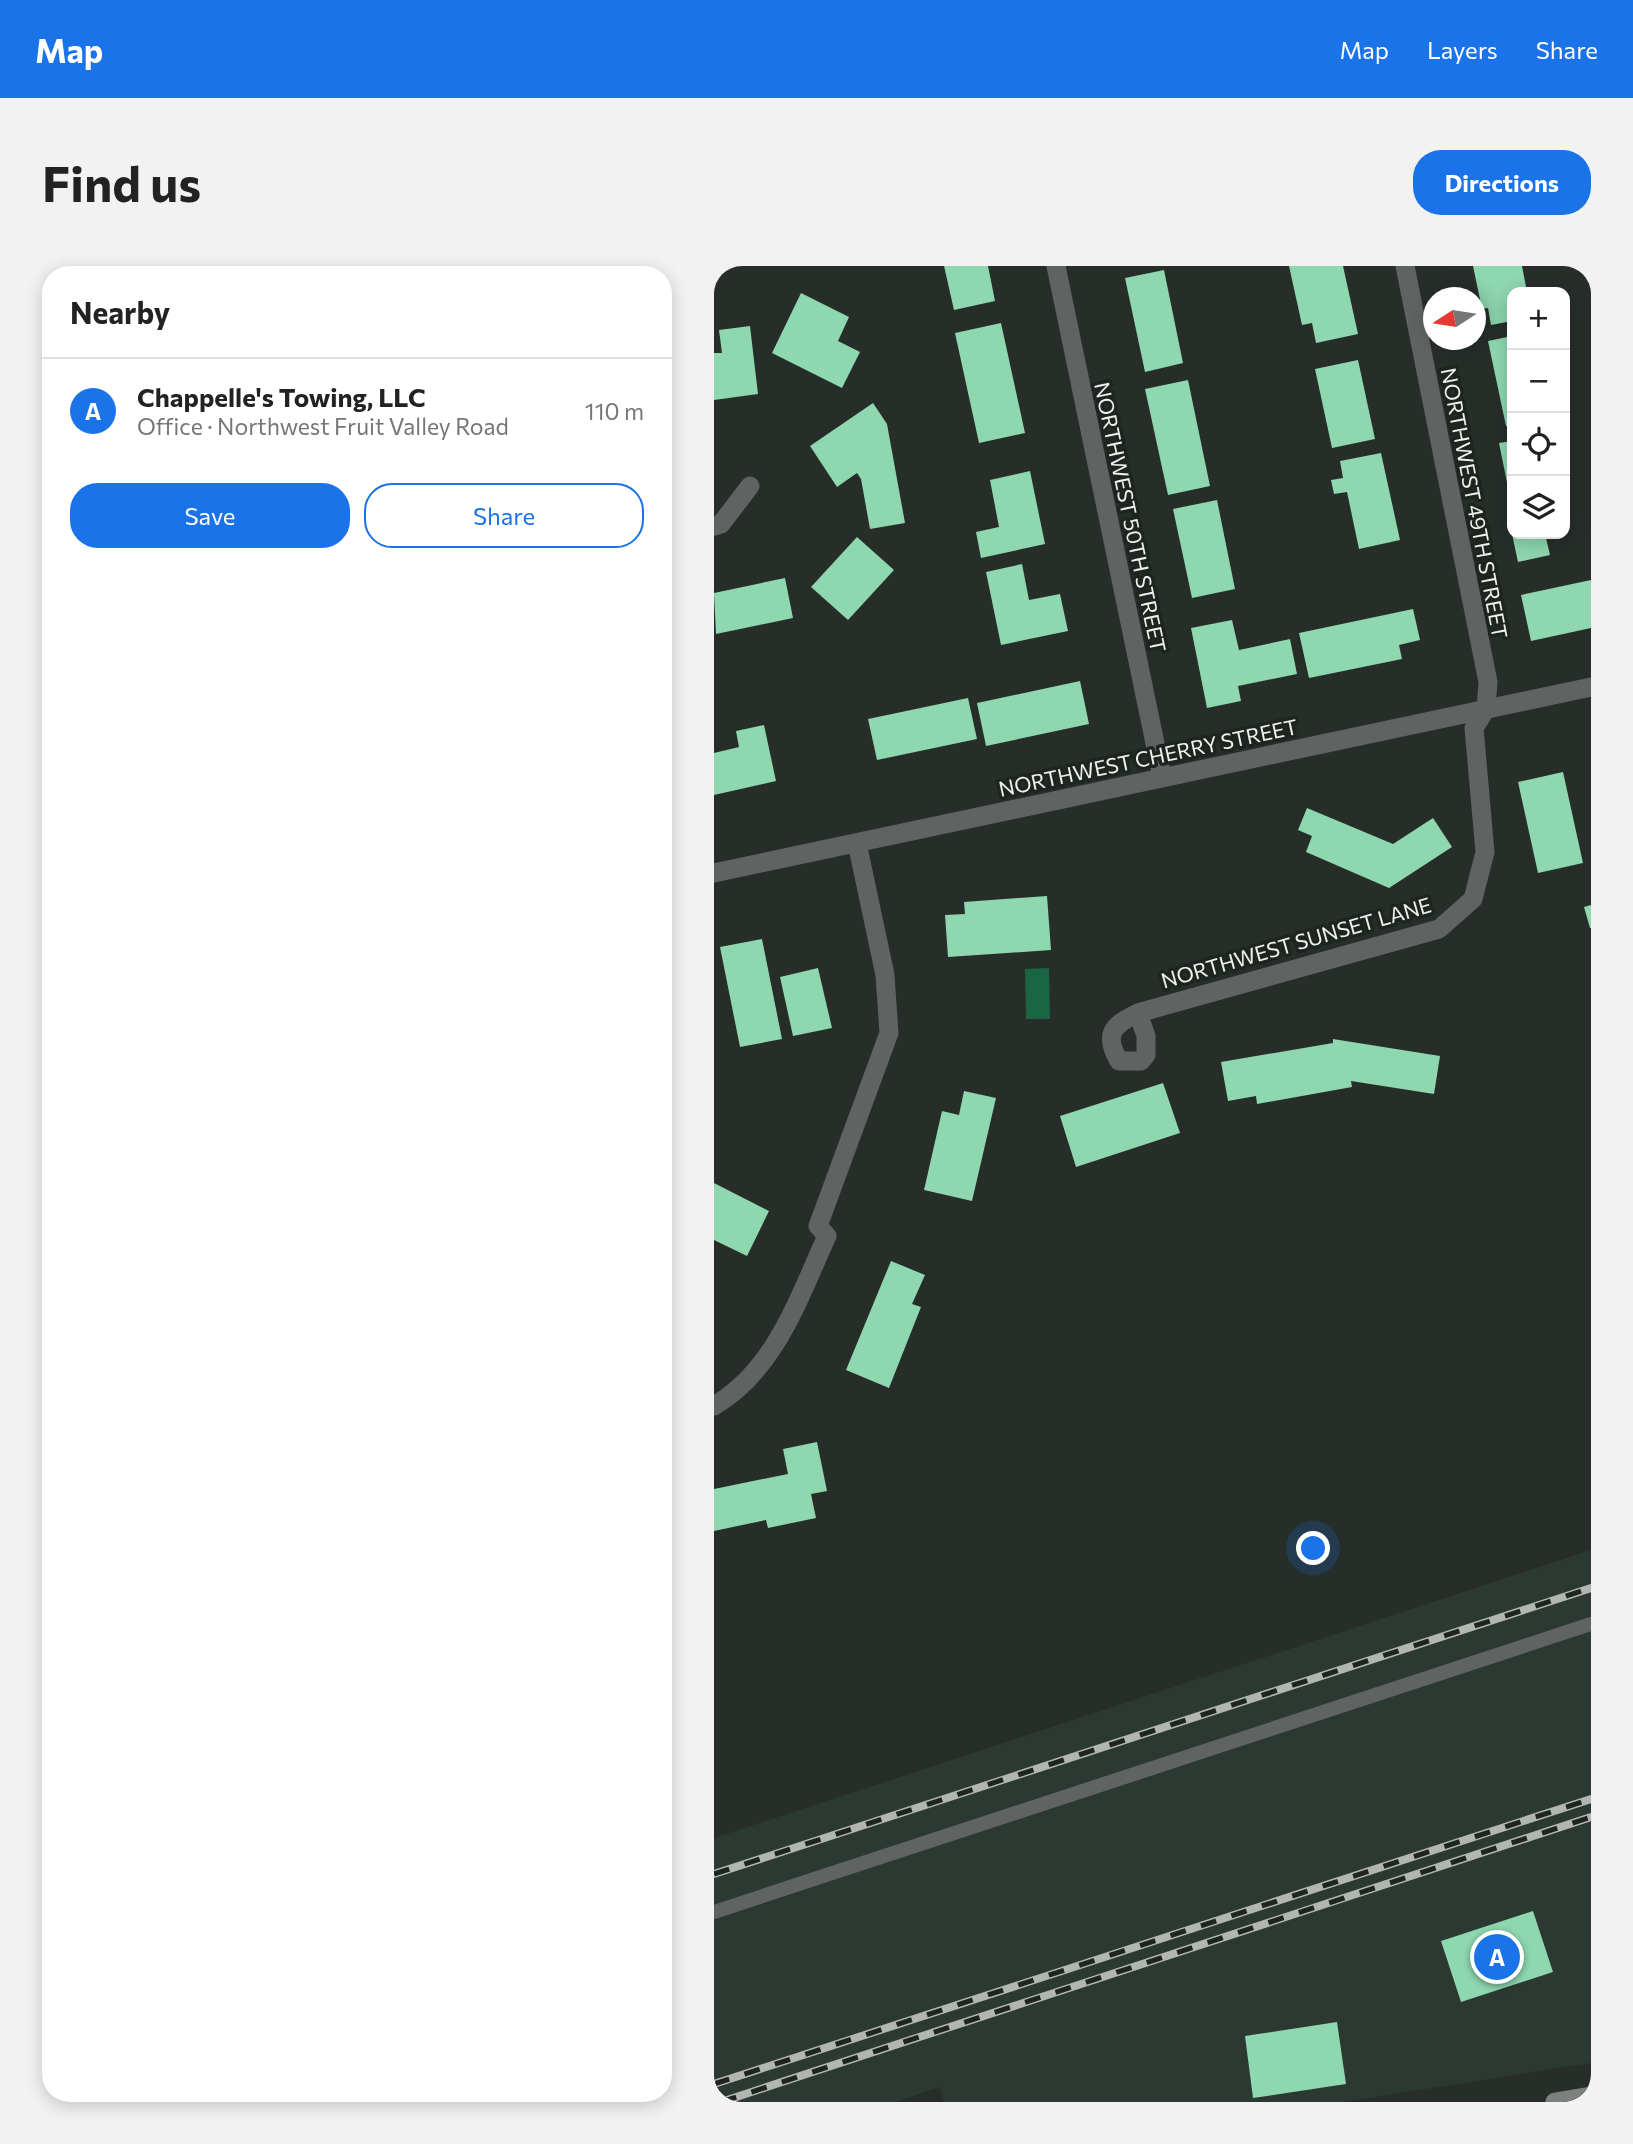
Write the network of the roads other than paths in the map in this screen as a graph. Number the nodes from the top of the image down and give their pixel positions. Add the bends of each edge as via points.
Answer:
1 (1056, 266) edge
2 (1405, 266) edge
3 (750, 486) dead end
4 (714, 526) edge
5 (1591, 687) edge
6 (1486, 709) junction
7 (1162, 777) junction
8 (857, 843) junction
9 (714, 873) edge
10 (1138, 1013) dead end
11 (714, 1406) edge
12 (1591, 1624) edge
13 (714, 1912) edge
14 (1591, 2096) edge
15 (1555, 2102) edge

1 - 7 street, NORTHWEST 50TH STREET
2 - 6 street, NORTHWEST 49TH STREET via 1488,682
3 - 4 street via 721,524
5 - 6 street, NORTHWEST CHERRY STREET
6 - 7 street, NORTHWEST CHERRY STREET
6 - 10 street, NORTHWEST SUNSET LANE via 1474,728 1485,852 1473,899 1439,929
7 - 8 street, NORTHWEST CHERRY STREET
8 - 9 street, NORTHWEST CHERRY STREET
8 - 11 street via 885,975 889,1033 818,1226 827,1236 773,1352 736,1393
12 - 13 lane
14 - 15 main road

